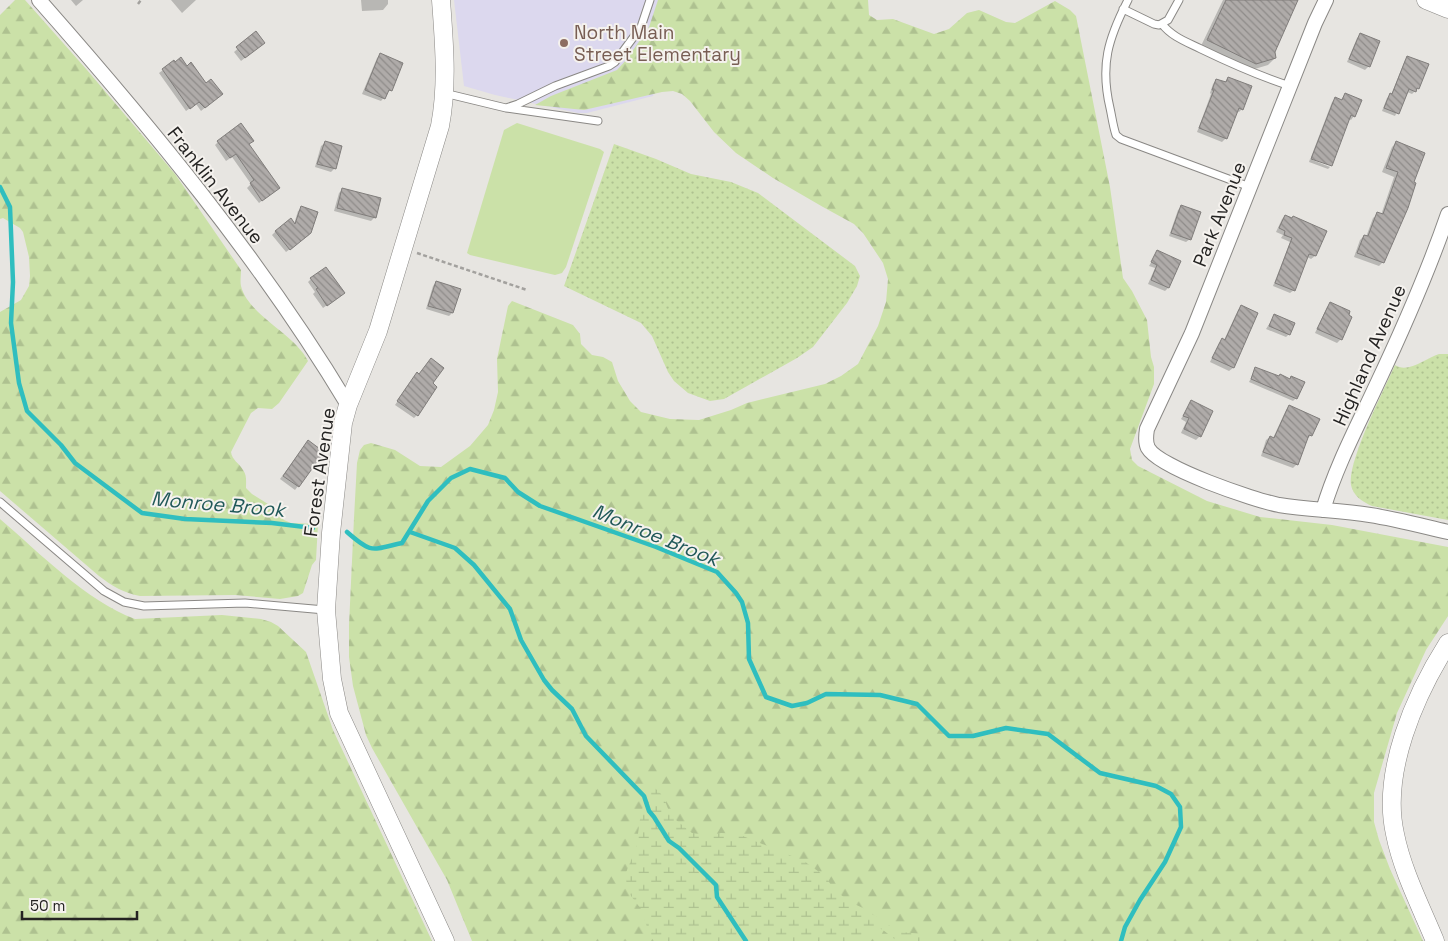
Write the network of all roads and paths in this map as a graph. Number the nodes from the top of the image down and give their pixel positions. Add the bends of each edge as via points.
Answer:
1 (39, 0) edge
2 (142, 0) edge
3 (441, 0) edge
4 (650, 0) edge
5 (1128, 0) edge
6 (1179, 0) edge
7 (1326, 0) edge
8 (1426, 0) edge
9 (138, 4) dead end
10 (1123, 9) junction
11 (1448, 9) edge
12 (1162, 24) junction
13 (1290, 86) junction
14 (443, 93) junction
15 (506, 108) junction
16 (598, 121) dead end
17 (1250, 187) junction
18 (1448, 214) edge
19 (404, 249) junction
20 (527, 290) dead end
21 (348, 405) junction
22 (0, 502) edge
23 (1324, 510) junction
24 (1448, 532) edge
25 (326, 610) junction
26 (1448, 643) edge
27 (445, 941) edge
28 (1435, 941) edge

1 - 21 street, Franklin Avenue via 111,82 207,202 279,298
2 - 9 path
3 - 14 street, Forest Avenue via 445,55
4 - 15 lane via 639,31 612,64
5 - 10 lane
6 - 12 lane via 1168,20
7 - 13 street, Park Avenue
8 - 11 street
10 - 12 lane via 1154,24
10 - 17 lane via 1110,40 1105,70 1116,135
12 - 13 lane via 1176,37
13 - 17 street, Park Avenue
14 - 15 lane
14 - 19 street, Forest Avenue via 437,140
15 - 16 lane
17 - 23 street, Park Avenue via 1192,333 1150,423 1146,441 1149,450 1166,462 1211,484 1277,505
18 - 23 street, Highland Avenue via 1423,280 1336,473
19 - 20 path
19 - 21 street, Forest Avenue via 378,331
21 - 25 street, Forest Avenue via 343,423 331,533
22 - 25 lane via 104,591 124,602 144,606 245,603
23 - 24 street
25 - 27 street, Forest Avenue via 329,660 339,713
26 - 28 street via 1404,736 1394,772 1391,799 1398,846

